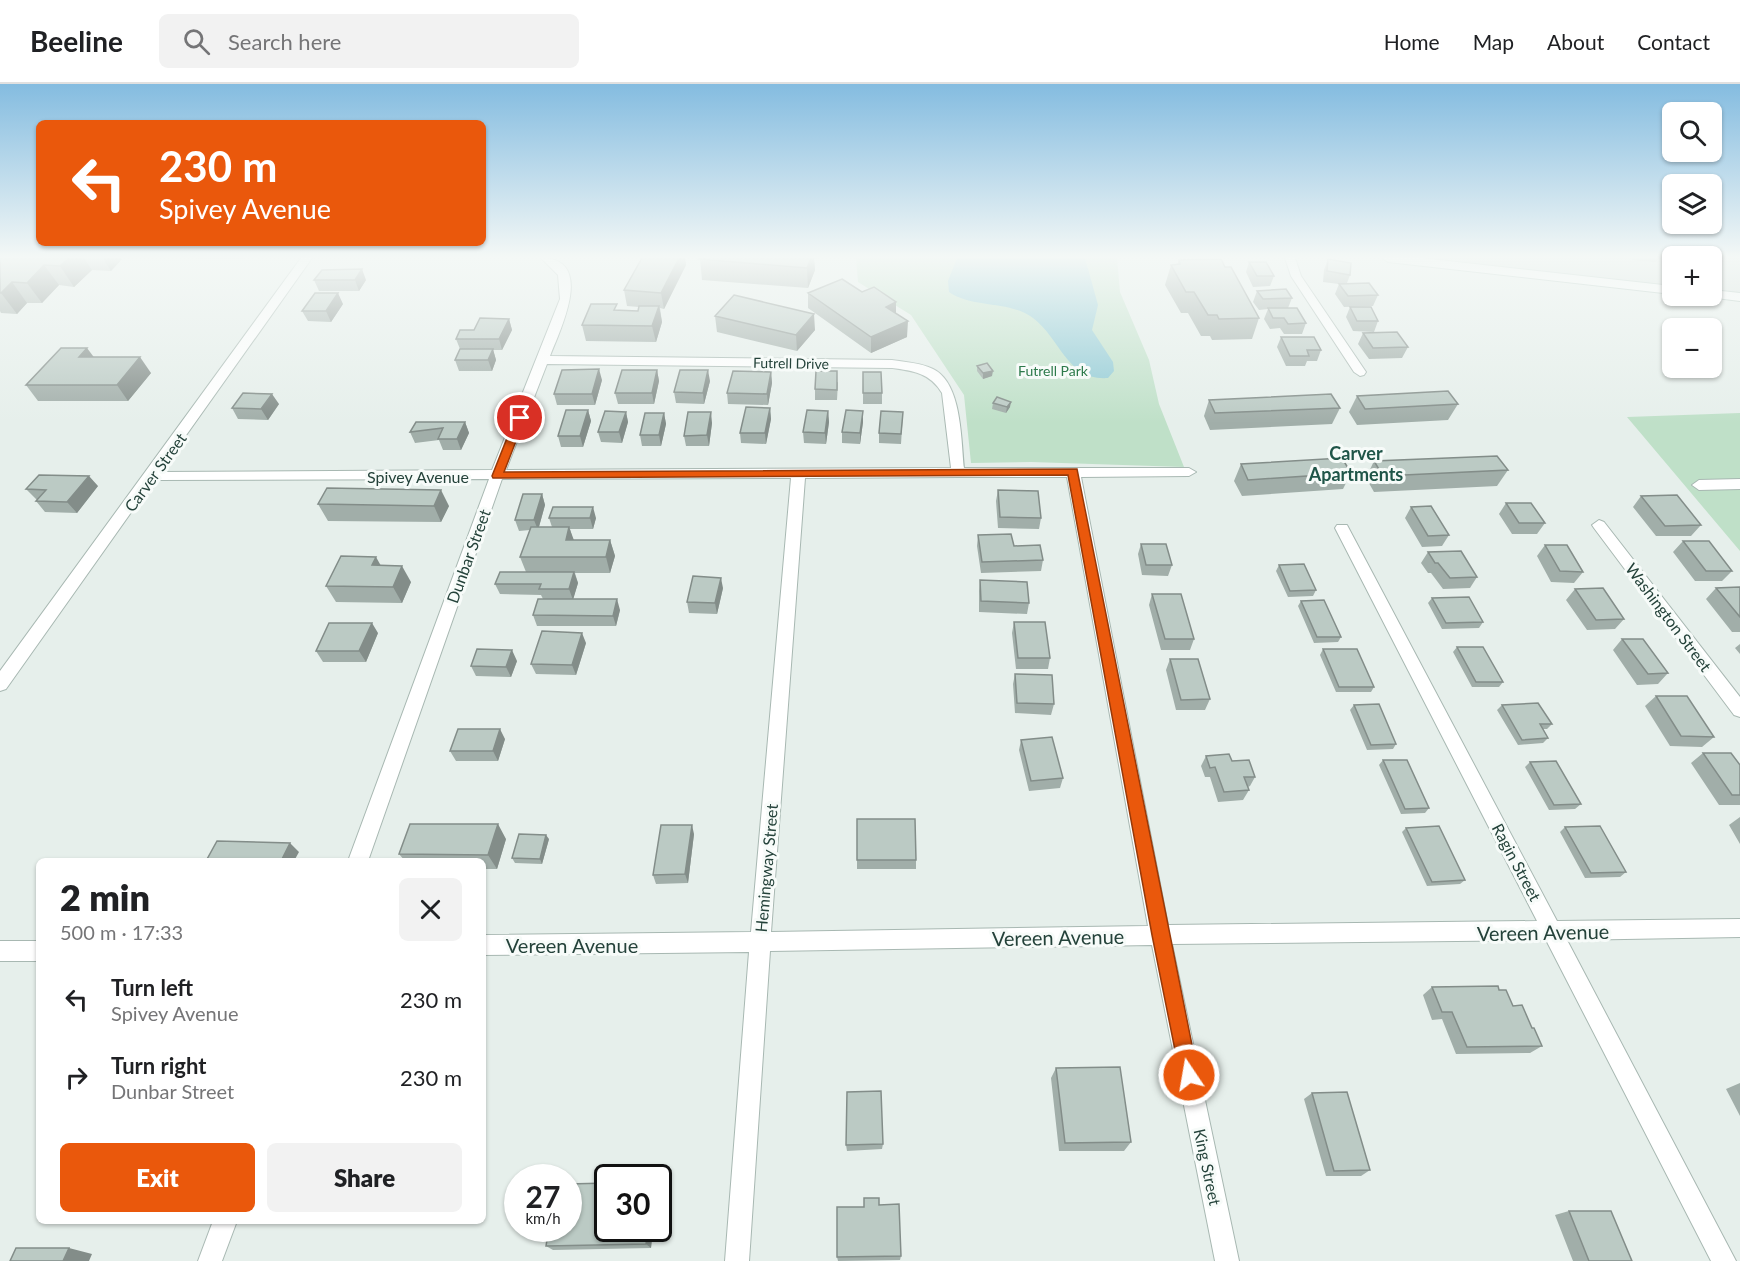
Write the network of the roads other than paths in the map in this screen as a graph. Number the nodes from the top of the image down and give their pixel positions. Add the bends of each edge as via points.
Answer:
1 (268, 313) edge
2 (561, 313) edge
3 (1321, 313) edge
4 (543, 360) junction
5 (1360, 372) dead end
6 (1073, 471) junction
7 (958, 472) junction
8 (1189, 472) dead end
9 (798, 475) junction
10 (497, 476) junction
11 (152, 477) junction
12 (1740, 484) edge
13 (1700, 485) dead end
14 (1599, 525) dead end
15 (1342, 528) dead end
16 (0, 684) edge
17 (1740, 710) edge
18 (359, 858) edge
19 (1740, 928) edge
20 (1554, 932) junction
21 (1160, 935) junction
22 (760, 943) junction
23 (486, 945) edge
24 (0, 951) edge
25 (36, 951) edge
26 (224, 1224) edge
27 (210, 1261) edge
28 (737, 1261) edge
29 (1227, 1261) edge
30 (1724, 1261) edge

1 - 11 street, Carver Street
2 - 4 street, Dunbar Street
3 - 5 street
4 - 7 street, Futrell Drive via 914,367 935,377 948,393
4 - 10 street, Dunbar Street
6 - 7 street, Spivey Avenue
6 - 8 street, Spivey Avenue
6 - 21 street, King Street
7 - 9 street, Spivey Avenue
9 - 10 street, Spivey Avenue
9 - 22 street, Hemingway Street
10 - 11 street, Spivey Avenue
10 - 18 street, Dunbar Street
11 - 16 street, Carver Street
12 - 13 street
14 - 17 street, Washington Street
15 - 20 street, Ragin Street
19 - 20 street, Vereen Avenue
20 - 21 street, Vereen Avenue
20 - 30 street, Ragin Street
21 - 22 street, Vereen Avenue
21 - 29 street, King Street
22 - 23 street, Vereen Avenue
22 - 28 street, Hemingway Street
24 - 25 street
26 - 27 street

